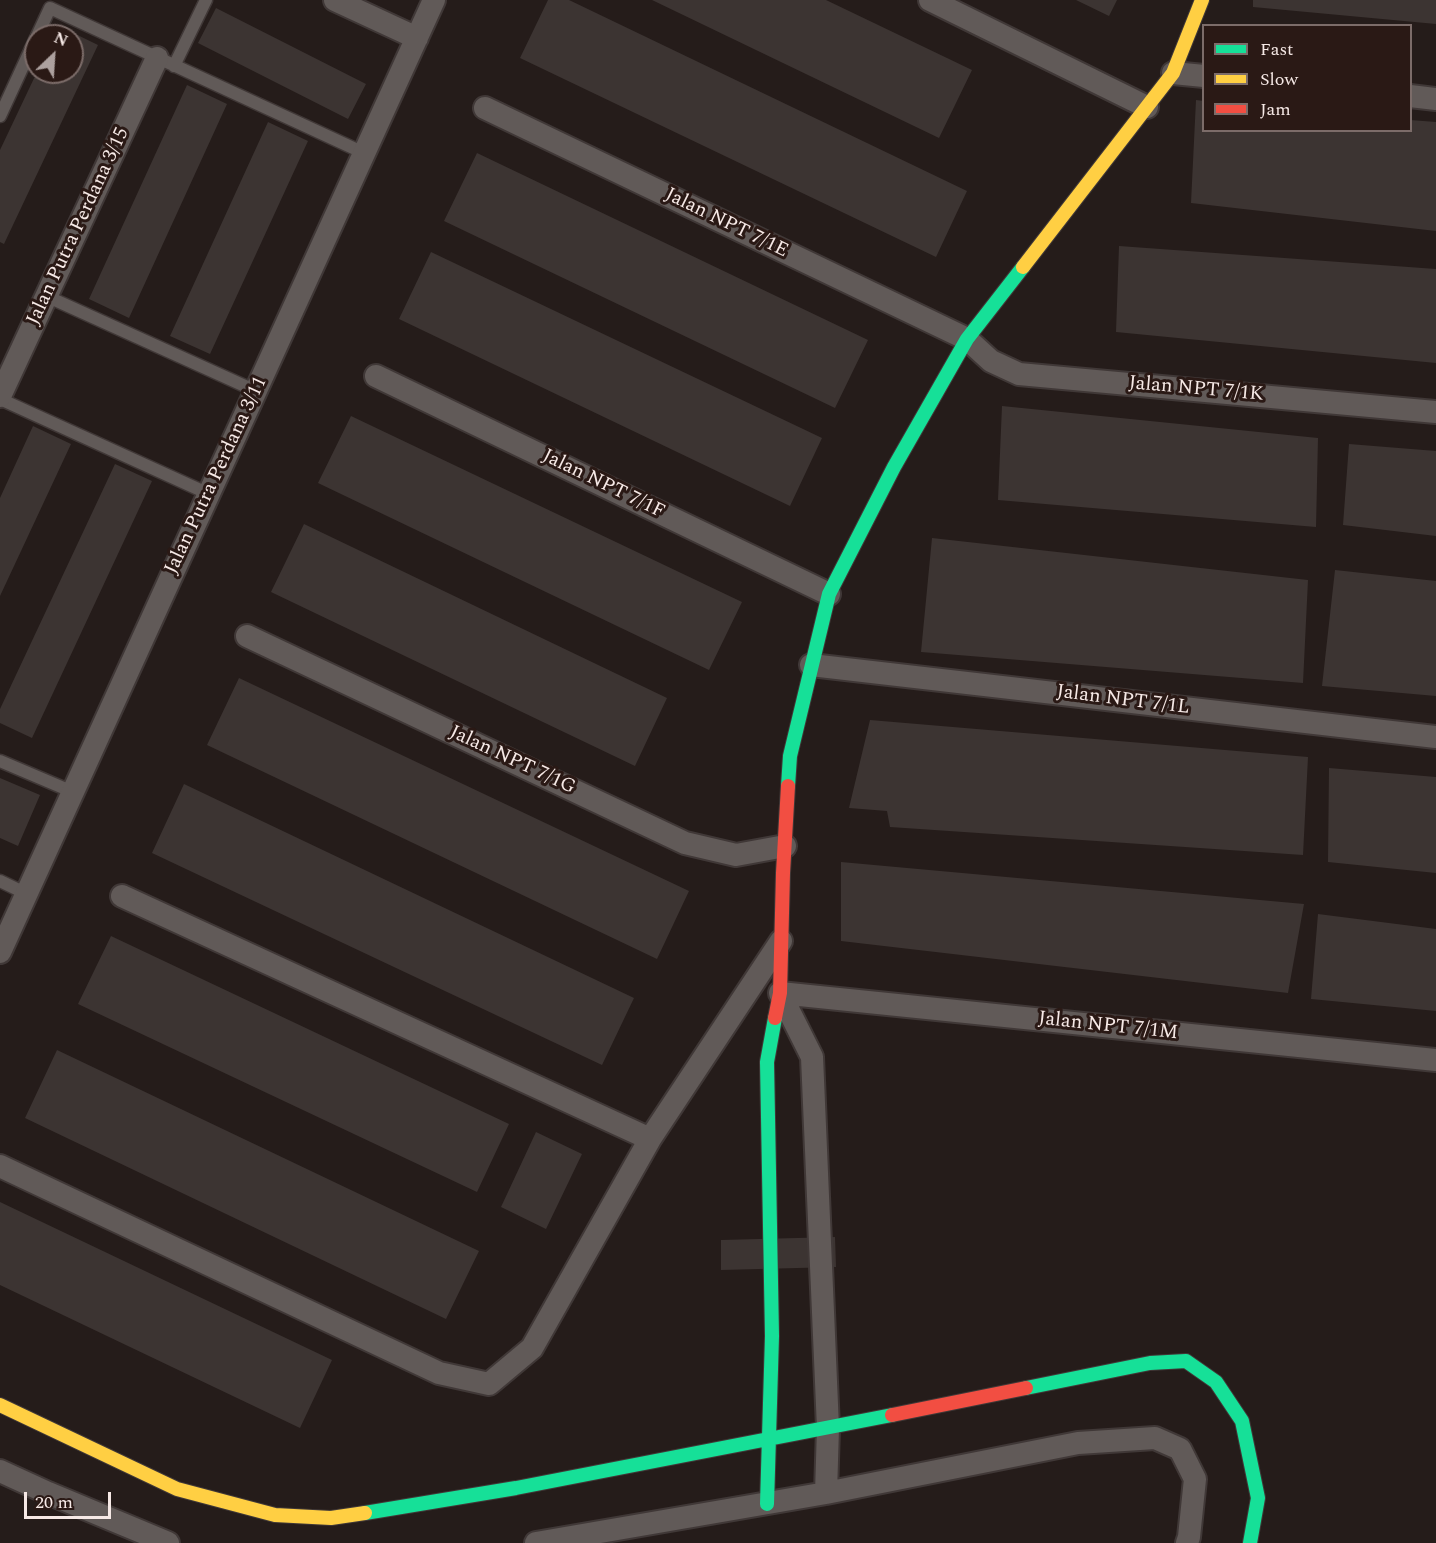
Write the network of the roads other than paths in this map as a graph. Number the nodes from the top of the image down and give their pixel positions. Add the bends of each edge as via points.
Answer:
1 (206, 0) edge
2 (335, 0) edge
3 (434, 0) edge
4 (930, 0) edge
5 (1202, 0) edge
6 (42, 24) edge
7 (417, 38) junction
8 (166, 62) junction
9 (24, 63) edge
10 (1173, 73) junction
11 (1202, 76) edge
12 (1412, 96) edge
13 (1436, 99) edge
14 (1147, 107) junction
15 (484, 108) dead end
16 (0, 116) edge
17 (364, 153) junction
18 (46, 296) junction
19 (967, 339) junction
20 (376, 376) dead end
21 (256, 391) junction
22 (0, 398) edge
23 (1436, 412) edge
24 (209, 494) junction
25 (830, 594) junction
26 (247, 636) dead end
27 (811, 665) junction
28 (1436, 737) edge
29 (0, 761) edge
30 (73, 792) junction
31 (785, 846) junction
32 (0, 881) edge
33 (27, 894) junction
34 (122, 896) dead end
35 (781, 941) junction
36 (0, 952) edge
37 (780, 993) junction
38 (1436, 1060) edge
39 (650, 1139) junction
40 (0, 1166) edge
41 (0, 1405) edge
42 (828, 1428) junction
43 (768, 1439) junction
44 (0, 1471) edge
45 (826, 1493) junction
46 (767, 1504) junction
47 (168, 1543) edge
48 (536, 1543) edge
49 (1186, 1543) edge
50 (1250, 1543) edge

1 - 8 lane
2 - 7 street
3 - 7 street, Jalan Putra Perdana 3/11
4 - 14 street
5 - 10 street
6 - 8 lane via 50,8
7 - 17 street, Jalan Putra Perdana 3/11
8 - 17 lane
8 - 18 street, Jalan Putra Perdana 3/15
9 - 16 lane
10 - 11 street
10 - 14 street
12 - 13 street
14 - 19 street
15 - 19 street, Jalan NPT 7/1E
17 - 21 street, Jalan Putra Perdana 3/11
18 - 21 lane
18 - 22 street, Jalan Putra Perdana 3/15
19 - 23 street, Jalan NPT 7/1K via 991,361 1019,374
19 - 25 street via 894,467
20 - 25 street, Jalan NPT 7/1F
21 - 24 street, Jalan Putra Perdana 3/11
22 - 24 lane
24 - 30 street, Jalan Putra Perdana 3/11
25 - 27 street
26 - 31 street, Jalan NPT 7/1G via 685,843 736,855
27 - 28 street, Jalan NPT 7/1L
27 - 31 street via 790,756
29 - 30 lane
30 - 33 street, Jalan Putra Perdana 3/11
31 - 35 street
32 - 33 lane
33 - 36 street, Jalan Putra Perdana 3/11
34 - 39 street
35 - 37 street
35 - 39 street
37 - 38 street, Jalan NPT 7/1M
37 - 42 street via 812,1057
37 - 43 street via 767,1062 772,1336
39 - 40 street via 532,1348 489,1384 439,1372
41 - 43 street via 177,1489 275,1515 331,1518 516,1488
42 - 43 street
42 - 45 street
42 - 50 street via 1150,1363 1186,1361 1216,1382 1242,1421 1258,1498
43 - 46 street
44 - 47 street
45 - 46 street
45 - 49 street via 1078,1443 1155,1438 1180,1449 1195,1479
46 - 48 street

